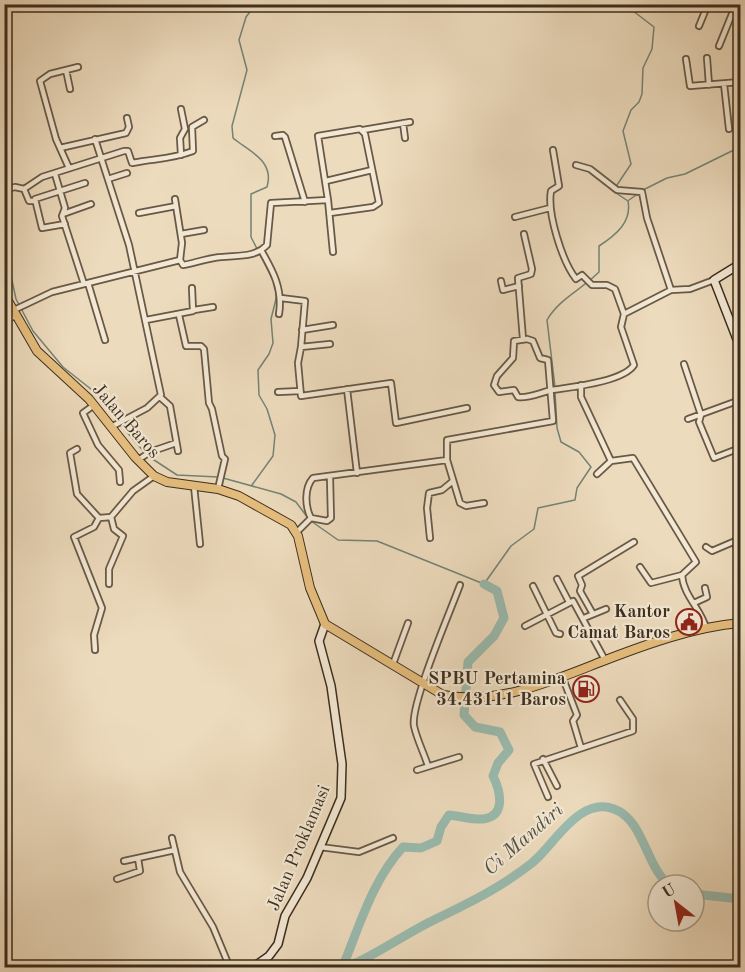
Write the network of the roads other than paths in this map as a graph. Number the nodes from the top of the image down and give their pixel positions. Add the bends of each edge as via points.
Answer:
1 (708, 4) edge
2 (736, 4) edge
3 (699, 26) dead end
4 (719, 46) dead end
5 (686, 58) dead end
6 (706, 58) dead end
7 (741, 59) edge
8 (78, 68) dead end
9 (66, 69) junction
10 (741, 73) edge
11 (741, 82) edge
12 (724, 84) junction
13 (708, 85) junction
14 (70, 89) dead end
15 (181, 109) dead end
16 (127, 118) dead end
17 (204, 120) dead end
18 (410, 122) dead end
19 (403, 123) junction
20 (729, 129) dead end
21 (363, 130) junction
22 (275, 136) dead end
23 (405, 138) dead end
24 (95, 139) junction
25 (60, 148) junction
26 (553, 150) dead end
27 (181, 155) junction
28 (101, 156) junction
29 (576, 165) dead end
30 (69, 168) junction
31 (372, 170) junction
32 (127, 173) dead end
33 (55, 174) junction
34 (108, 179) junction
35 (326, 181) junction
36 (85, 183) dead end
37 (24, 189) junction
38 (4, 190) edge
39 (60, 193) junction
40 (175, 199) dead end
41 (328, 200) junction
42 (34, 201) junction
43 (305, 202) junction
44 (91, 204) dead end
45 (176, 206) junction
46 (550, 208) junction
47 (139, 213) dead end
48 (330, 213) junction
49 (63, 214) junction
50 (515, 217) dead end
51 (65, 224) junction
52 (204, 230) dead end
53 (181, 234) junction
54 (524, 234) dead end
55 (260, 250) junction
56 (333, 252) dead end
57 (180, 260) junction
58 (741, 264) edge
59 (134, 271) junction
60 (714, 280) junction
61 (501, 281) dead end
62 (86, 284) junction
63 (519, 286) junction
64 (192, 288) dead end
65 (671, 290) junction
66 (4, 294) edge
67 (281, 298) junction
68 (213, 307) dead end
69 (194, 310) junction
70 (16, 312) junction
71 (279, 314) dead end
72 (624, 314) junction
73 (179, 315) junction
74 (4, 320) edge
75 (146, 320) junction
76 (333, 325) dead end
77 (302, 330) junction
78 (523, 339) junction
79 (105, 340) dead end
80 (330, 344) dead end
81 (301, 347) junction
82 (741, 347) edge
83 (684, 364) dead end
84 (581, 385) junction
85 (347, 389) junction
86 (553, 389) junction
87 (300, 391) junction
88 (278, 392) dead end
89 (160, 397) junction
90 (741, 400) edge
91 (94, 405) junction
92 (467, 408) dead end
93 (701, 416) junction
94 (688, 420) dead end
95 (113, 425) junction
96 (176, 443) junction
97 (741, 448) edge
98 (77, 449) dead end
99 (178, 451) dead end
100 (143, 456) junction
101 (447, 460) junction
102 (611, 461) junction
103 (357, 473) junction
104 (597, 474) dead end
105 (154, 476) junction
106 (330, 477) junction
107 (453, 481) junction
108 (120, 482) dead end
109 (194, 486) junction
110 (219, 486) junction
111 (484, 503) dead end
112 (111, 517) junction
113 (99, 518) junction
114 (310, 520) junction
115 (297, 532) junction
116 (430, 538) dead end
117 (741, 539) edge
118 (634, 542) dead end
119 (735, 542) junction
120 (200, 544) dead end
121 (706, 547) dead end
122 (741, 559) edge
123 (640, 567) dead end
124 (682, 575) junction
125 (557, 579) dead end
126 (109, 584) dead end
127 (460, 585) dead end
128 (533, 586) dead end
129 (705, 588) dead end
130 (569, 602) junction
131 (694, 603) junction
132 (606, 609) dead end
133 (547, 614) junction
134 (593, 614) junction
135 (584, 618) junction
136 (408, 622) dead end
137 (741, 623) edge
138 (325, 624) junction
139 (525, 626) dead end
140 (706, 628) junction
141 (560, 634) dead end
142 (95, 650) dead end
143 (605, 660) junction
144 (393, 664) junction
145 (562, 676) junction
146 (423, 684) junction
147 (620, 700) dead end
148 (581, 748) junction
149 (459, 757) dead end
150 (543, 759) junction
151 (428, 766) junction
152 (417, 770) dead end
153 (557, 786) dead end
154 (548, 797) dead end
155 (172, 838) dead end
156 (393, 838) dead end
157 (320, 847) junction
158 (175, 850) junction
159 (138, 858) junction
160 (124, 861) dead end
161 (117, 879) dead end
162 (230, 968) edge
163 (252, 968) edge

1 - 3 street
2 - 4 street
5 - 13 street via 690,86
6 - 13 street
7 - 10 street
8 - 9 street
9 - 14 street
9 - 25 street via 40,81
11 - 12 street
12 - 13 street
12 - 20 street
15 - 27 street via 185,129 180,138
16 - 24 street via 126,133
17 - 27 street via 192,127 195,149
18 - 19 street
19 - 21 street
19 - 23 street
21 - 31 street
21 - 35 street via 318,136
22 - 43 street via 285,137
24 - 25 street
24 - 28 street
25 - 30 street
26 - 46 street via 559,186 551,193
27 - 28 street via 132,163 126,150
28 - 30 street
28 - 34 street
29 - 65 street via 585,166 617,190 643,193 647,218
30 - 33 street
31 - 35 street
31 - 48 street via 379,198 376,206
32 - 34 street
33 - 37 street
33 - 39 street
34 - 59 street
35 - 41 street
36 - 39 street
37 - 38 street
37 - 42 street via 29,201
39 - 42 street via 38,196
39 - 49 street
40 - 45 street
41 - 43 street
41 - 48 street
42 - 51 street via 43,228
43 - 55 street via 271,204 267,245
44 - 49 street
45 - 47 street
45 - 53 street
46 - 50 street
46 - 72 street via 571,272 576,279 582,275 589,283 615,290
48 - 56 street
49 - 51 street
51 - 62 street
52 - 53 street
53 - 57 street
54 - 63 street via 532,273 519,277
55 - 57 street via 242,257 218,257 183,265
55 - 67 street via 277,280
57 - 59 street
58 - 60 street
59 - 62 street
59 - 75 street
60 - 65 street via 690,289
60 - 82 street
61 - 63 street via 502,290
62 - 70 street via 52,292
62 - 79 street
63 - 78 street
64 - 69 street
65 - 72 street
66 - 70 main road, Jalan Baros
67 - 71 street
67 - 77 street via 304,300
68 - 69 street
69 - 73 street
70 - 74 street
70 - 91 main road, Jalan Baros via 37,351
72 - 84 street via 621,327 633,367
73 - 75 street
73 - 110 street via 186,346 203,347 208,403 225,459
75 - 89 street
76 - 77 street
77 - 81 street
78 - 86 street via 533,341 540,358 548,359
78 - 86 street via 512,343 513,358 495,378 495,388 502,392 516,390 520,398
80 - 81 street
81 - 87 street
83 - 93 street
84 - 86 street
84 - 102 street via 581,397
85 - 87 street via 300,396
85 - 92 street via 391,383 396,423
85 - 103 street
86 - 101 street via 553,421 447,440
87 - 88 street
89 - 95 street
89 - 96 street via 170,406
90 - 93 street
91 - 95 main road, Jalan Baros
91 - 108 street via 83,413 98,445 119,470
93 - 94 street
93 - 97 street via 699,422 714,458
95 - 100 main road, Jalan Baros
96 - 99 street
96 - 100 street
98 - 113 street via 70,453 76,494
100 - 105 main road, Jalan Baros
101 - 103 street
101 - 107 street
102 - 104 street
102 - 124 street via 633,458 662,503 696,562
103 - 106 street
105 - 109 main road, Jalan Baros
105 - 112 street via 133,490
106 - 114 street via 309,481 306,506
106 - 114 street via 331,518
107 - 111 street via 462,505
107 - 116 street via 442,490 429,493
109 - 110 main road, Jalan Baros
109 - 120 street
110 - 115 main road, Jalan Baros
112 - 113 street
112 - 126 street via 114,528 123,536 109,569
113 - 142 street via 94,527 74,538 102,608 94,635
114 - 115 street
115 - 138 main road via 315,602
117 - 119 street
118 - 134 street via 578,576 581,593
119 - 121 street via 712,551
119 - 122 street
123 - 124 street via 651,584
124 - 131 street
125 - 130 street
127 - 146 street
128 - 133 street
129 - 131 street via 707,597
130 - 133 street
130 - 135 street via 575,603
131 - 140 street
132 - 134 street
133 - 139 street
133 - 141 street via 556,634
134 - 135 street
135 - 143 street
136 - 144 street
137 - 140 main road
138 - 144 main road
138 - 157 street, Jalan Proklamasi via 320,641 331,686 343,786
140 - 143 main road
143 - 145 main road
144 - 146 main road
145 - 146 main road via 477,698 443,695
145 - 148 street via 577,716 573,721
146 - 151 street via 416,699 414,726
147 - 148 street via 633,719 634,729
148 - 150 street
149 - 151 street
150 - 153 street
150 - 154 street via 534,767
151 - 152 street
155 - 158 street
156 - 157 street via 358,852
157 - 163 street, Jalan Proklamasi via 285,916 274,951
158 - 159 street
158 - 162 street via 184,879 213,927
159 - 160 street
159 - 161 street via 140,871

